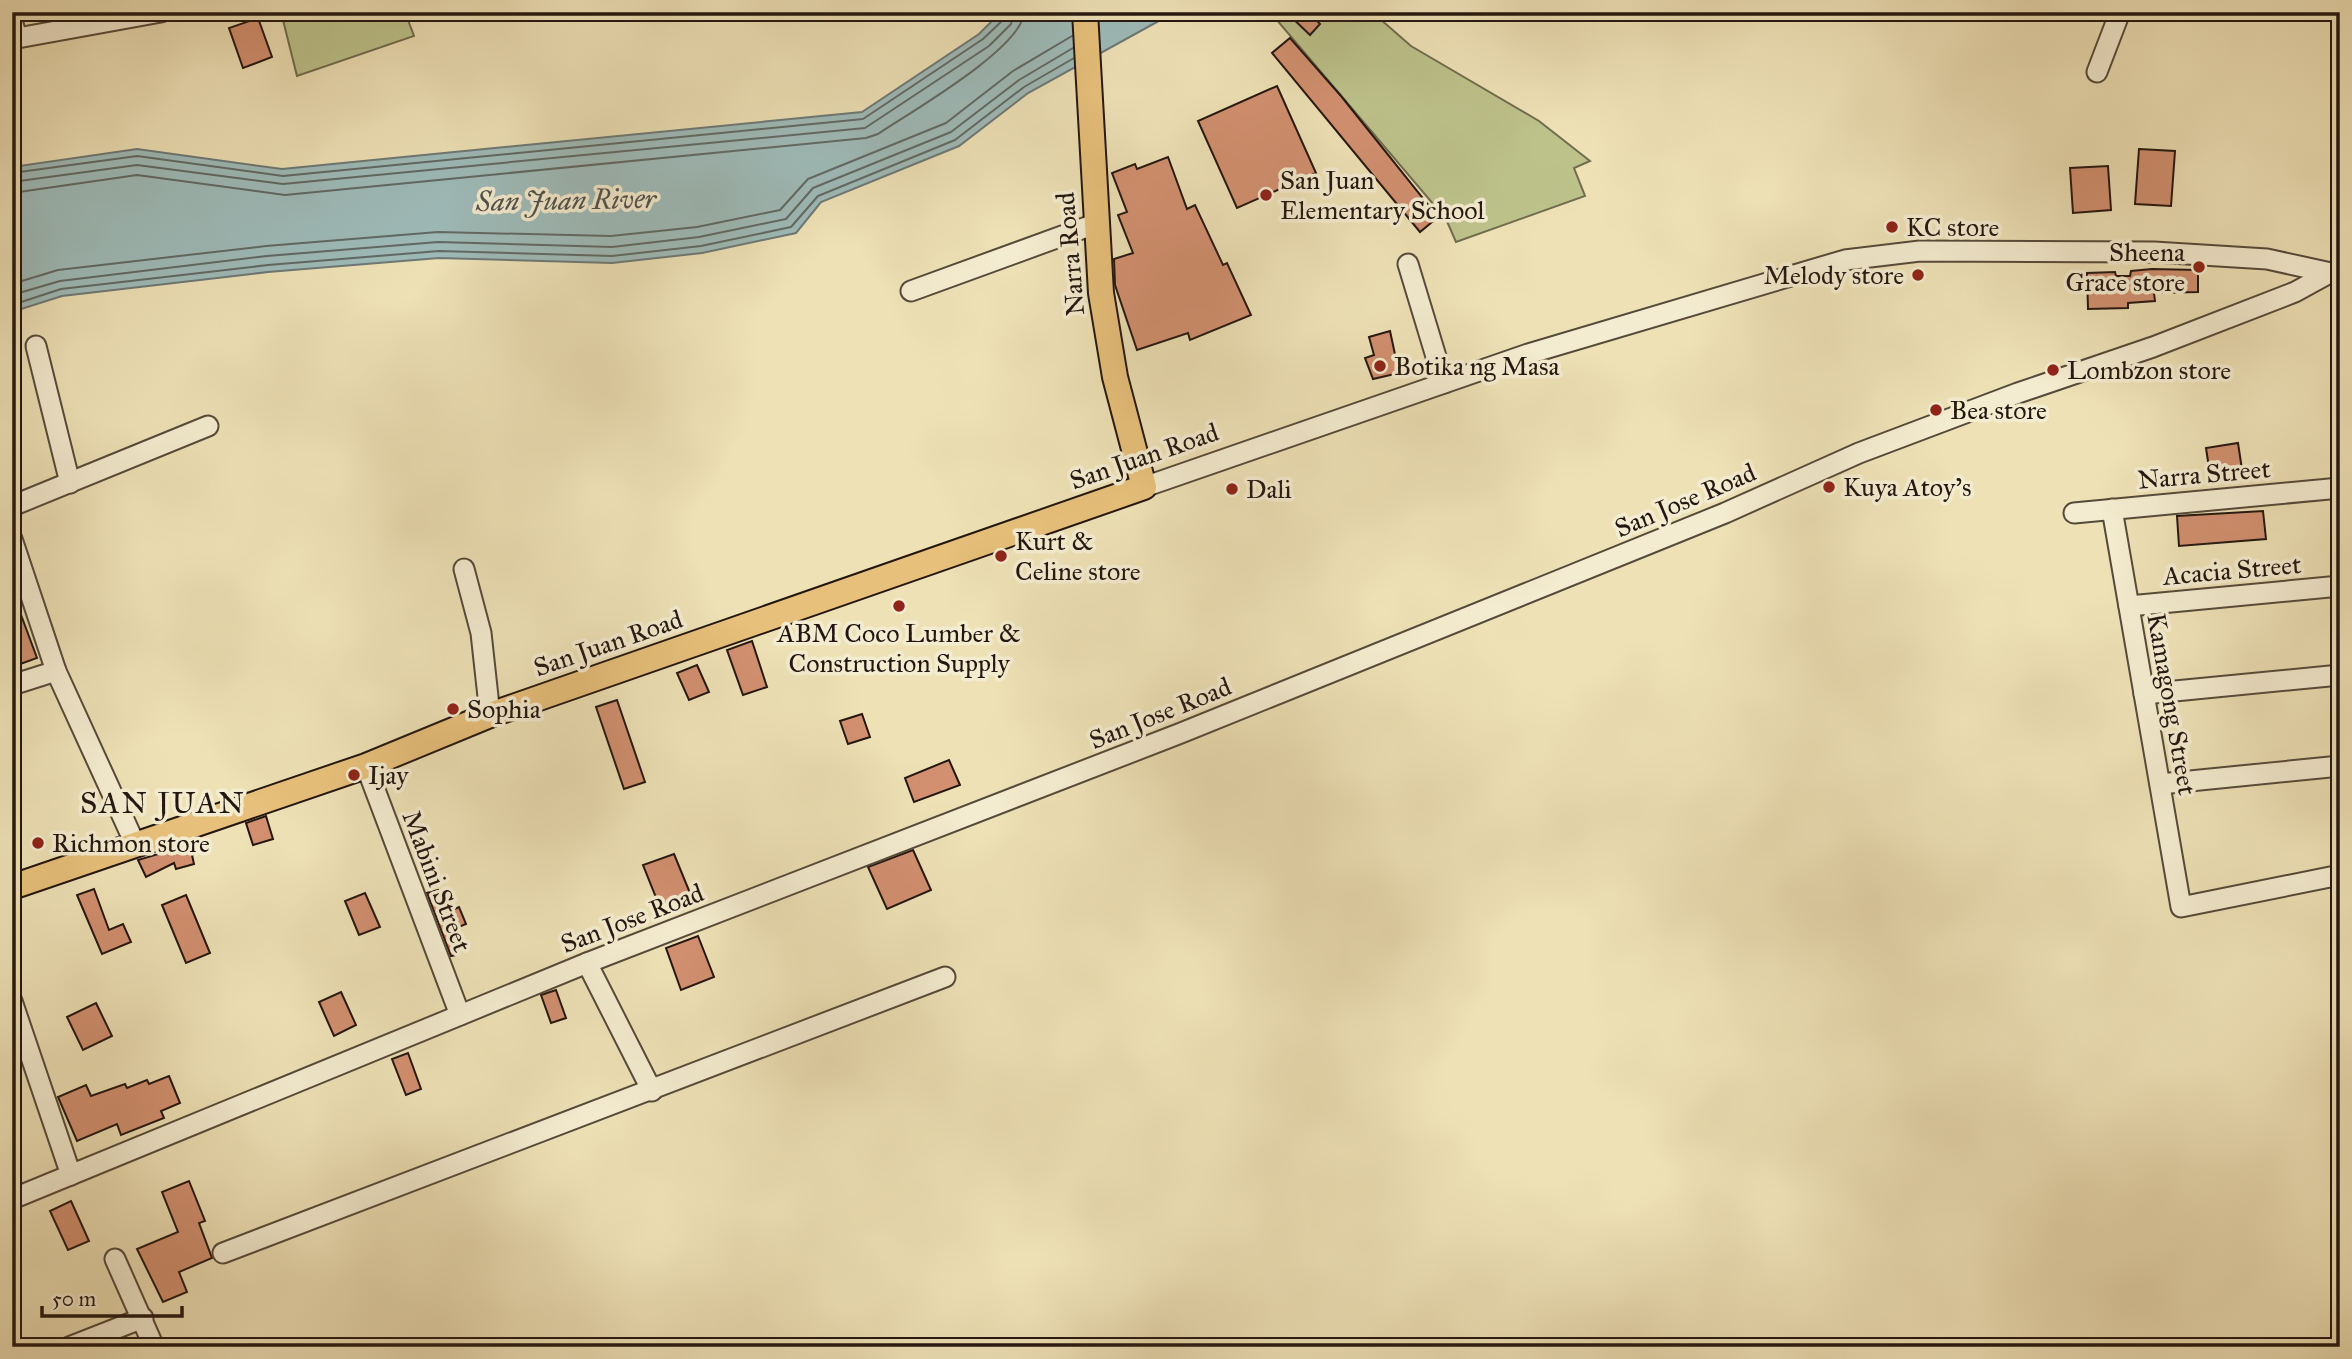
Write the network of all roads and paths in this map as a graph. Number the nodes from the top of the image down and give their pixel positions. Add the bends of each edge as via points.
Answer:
1 (160, 12) edge
2 (1085, 12) edge
3 (2120, 12) edge
4 (88, 19) edge
5 (14, 32) edge
6 (2097, 72) dead end
7 (1095, 224) junction
8 (1408, 264) dead end
9 (2333, 275) edge
10 (911, 291) dead end
11 (36, 346) dead end
12 (1444, 383) junction
13 (208, 426) dead end
14 (70, 483) junction
15 (1144, 487) junction
16 (2340, 488) edge
17 (12, 506) edge
18 (2112, 509) junction
19 (2074, 513) dead end
20 (12, 540) edge
21 (464, 569) dead end
22 (2340, 586) edge
23 (2129, 606) junction
24 (56, 671) junction
25 (2340, 675) edge
26 (12, 685) edge
27 (2144, 694) junction
28 (490, 715) junction
29 (366, 766) junction
30 (2340, 766) edge
31 (2160, 784) junction
32 (136, 846) junction
33 (2340, 874) edge
34 (12, 887) edge
35 (587, 963) junction
36 (945, 977) dead end
37 (12, 1001) edge
38 (460, 1015) junction
39 (652, 1091) junction
40 (71, 1175) junction
41 (12, 1199) edge
42 (223, 1253) dead end
43 (115, 1259) dead end
44 (143, 1318) junction
45 (69, 1347) edge
46 (154, 1347) edge

1 - 4 street
2 - 7 main road, Narra Road
3 - 6 street
4 - 5 street
7 - 10 street
7 - 15 main road, Narra Road via 1110,351
8 - 12 street
9 - 12 street, San Juan Road via 2267,259 2154,251 1920,251 1845,260
9 - 35 street, San Jose Road via 2153,347 1859,453 1726,513 1181,733
11 - 14 street
12 - 15 street, San Juan Road
13 - 14 street
14 - 17 street
15 - 28 main road, San Juan Road
16 - 18 street, Narra Street
18 - 19 street, Narra Street
18 - 23 street, Kamagong Street
20 - 24 street
21 - 28 street via 481,633
22 - 23 street, Acacia Street
23 - 27 street, Kamagong Street
24 - 26 street
24 - 32 street
25 - 27 street
27 - 31 street, Kamagong Street
28 - 29 main road, San Juan Road
29 - 32 main road, San Juan Road
29 - 38 street, Mabini Street
30 - 31 street
31 - 33 street, Kamagong Street via 2181,907
32 - 34 main road, San Juan Road
35 - 38 street, San Jose Road
35 - 39 street
36 - 39 street
37 - 40 street
38 - 40 street, San Jose Road
39 - 42 street
40 - 41 street, San Jose Road
43 - 44 street
44 - 45 street
44 - 46 street

